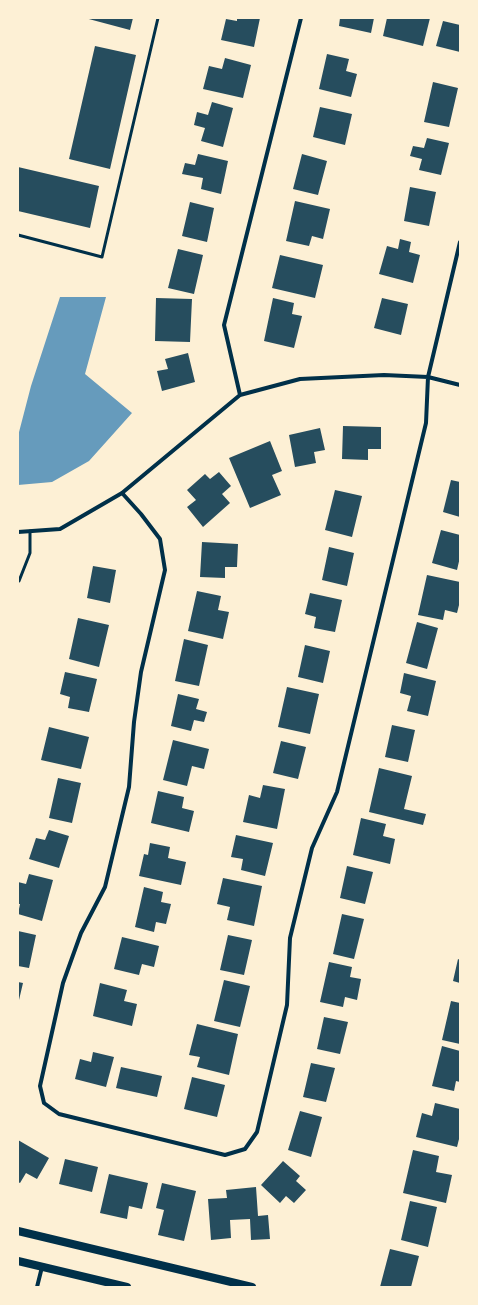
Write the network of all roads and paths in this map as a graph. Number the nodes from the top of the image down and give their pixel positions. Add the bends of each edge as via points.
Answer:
1 (158, 18) edge
2 (301, 18) edge
3 (18, 234) edge
4 (460, 242) edge
5 (428, 377) junction
6 (460, 385) edge
7 (240, 395) junction
8 (122, 494) junction
9 (30, 531) junction
10 (18, 532) edge
11 (19, 581) dead end
12 (18, 1231) edge
13 (18, 1261) edge
14 (42, 1267) junction
15 (241, 1286) edge
16 (37, 1287) edge
17 (127, 1287) edge
18 (252, 1287) edge

1 - 3 lane via 102,257
2 - 7 street via 224,325
4 - 5 street
5 - 6 street
5 - 7 street via 384,375 300,379
5 - 8 street via 426,423 339,784 312,848 290,938 287,1005 257,1132 245,1149 225,1155 59,1114 44,1103 40,1086 63,983 82,933 105,887 126,802 141,672 164,570 160,539
7 - 8 street
8 - 9 street via 60,529
9 - 10 street
9 - 11 lane via 30,553
12 - 15 main road
13 - 14 main road
14 - 16 street
14 - 17 main road
15 - 18 main road

